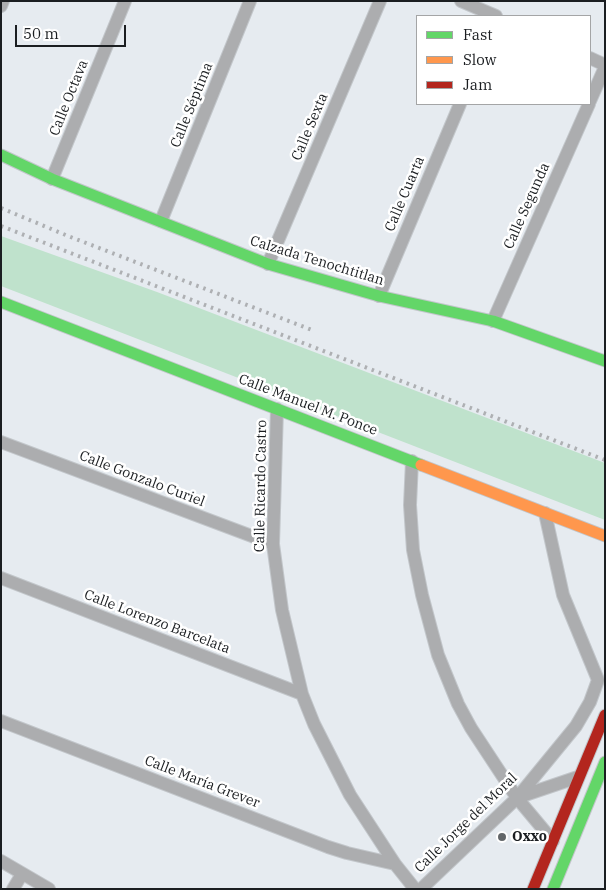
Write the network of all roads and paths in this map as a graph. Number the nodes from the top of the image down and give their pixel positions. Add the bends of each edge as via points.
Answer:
1 (3, 1) edge
2 (125, 1) edge
3 (250, 1) edge
4 (380, 1) edge
5 (461, 1) edge
6 (1, 6) edge
7 (494, 15) edge
8 (591, 59) edge
9 (605, 66) edge
10 (591, 98) edge
11 (460, 105) edge
12 (588, 105) edge
13 (1, 155) edge
14 (52, 179) junction
15 (161, 221) junction
16 (268, 264) junction
17 (379, 296) junction
18 (1, 302) edge
19 (493, 321) junction
20 (605, 361) edge
21 (277, 409) junction
22 (1, 442) edge
23 (412, 461) junction
24 (545, 513) junction
25 (605, 536) edge
26 (273, 544) junction
27 (1, 578) edge
28 (302, 694) junction
29 (605, 715) edge
30 (1, 721) edge
31 (605, 763) edge
32 (580, 774) junction
33 (605, 790) edge
34 (517, 798) junction
35 (581, 820) junction
36 (553, 841) junction
37 (1, 861) edge
38 (395, 864) junction
39 (22, 874) junction
40 (14, 889) edge
41 (49, 889) edge
42 (415, 889) edge
43 (421, 889) edge
44 (533, 889) edge
45 (553, 889) edge

1 - 6 street
2 - 14 street, Calle Octava
3 - 15 street, Calle Séptima
4 - 16 street, Calle Sexta
5 - 7 street
8 - 9 street
9 - 10 street, Calle Segunda
11 - 17 street, Calle Cuarta
12 - 19 street, Calle Segunda
13 - 14 street, Calzada Tenochtitlan
14 - 15 street, Calzada Tenochtitlan
15 - 16 street, Calzada Tenochtitlan
16 - 17 street, Calzada Tenochtitlan
17 - 19 street, Calzada Tenochtitlan
18 - 21 street, Calle Manuel M. Ponce
19 - 20 street, Calzada Tenochtitlan
21 - 23 street, Calle Manuel M. Ponce
21 - 26 street, Calle Ricardo Castro
22 - 26 street, Calle Gonzalo Curiel
23 - 24 street, Calle Manuel M. Ponce
23 - 34 street via 413,550 438,655 471,728
24 - 25 street, Calle Manuel M. Ponce
24 - 34 street, Calle Jorge del Moral via 563,595 598,680 576,726
26 - 28 street, Calle Ricardo Castro via 282,610
27 - 28 street, Calle Lorenzo Barcelata
28 - 38 street, Calle Ricardo Castro via 350,795
29 - 32 street
30 - 38 street, Calle María Grever via 328,847
31 - 35 street
32 - 34 street
32 - 36 street
33 - 35 street
34 - 36 street
34 - 43 street, Calle Jorge del Moral
35 - 45 street
36 - 44 street
37 - 39 street
38 - 42 street, Calle Ricardo Castro
39 - 40 street
39 - 41 street

